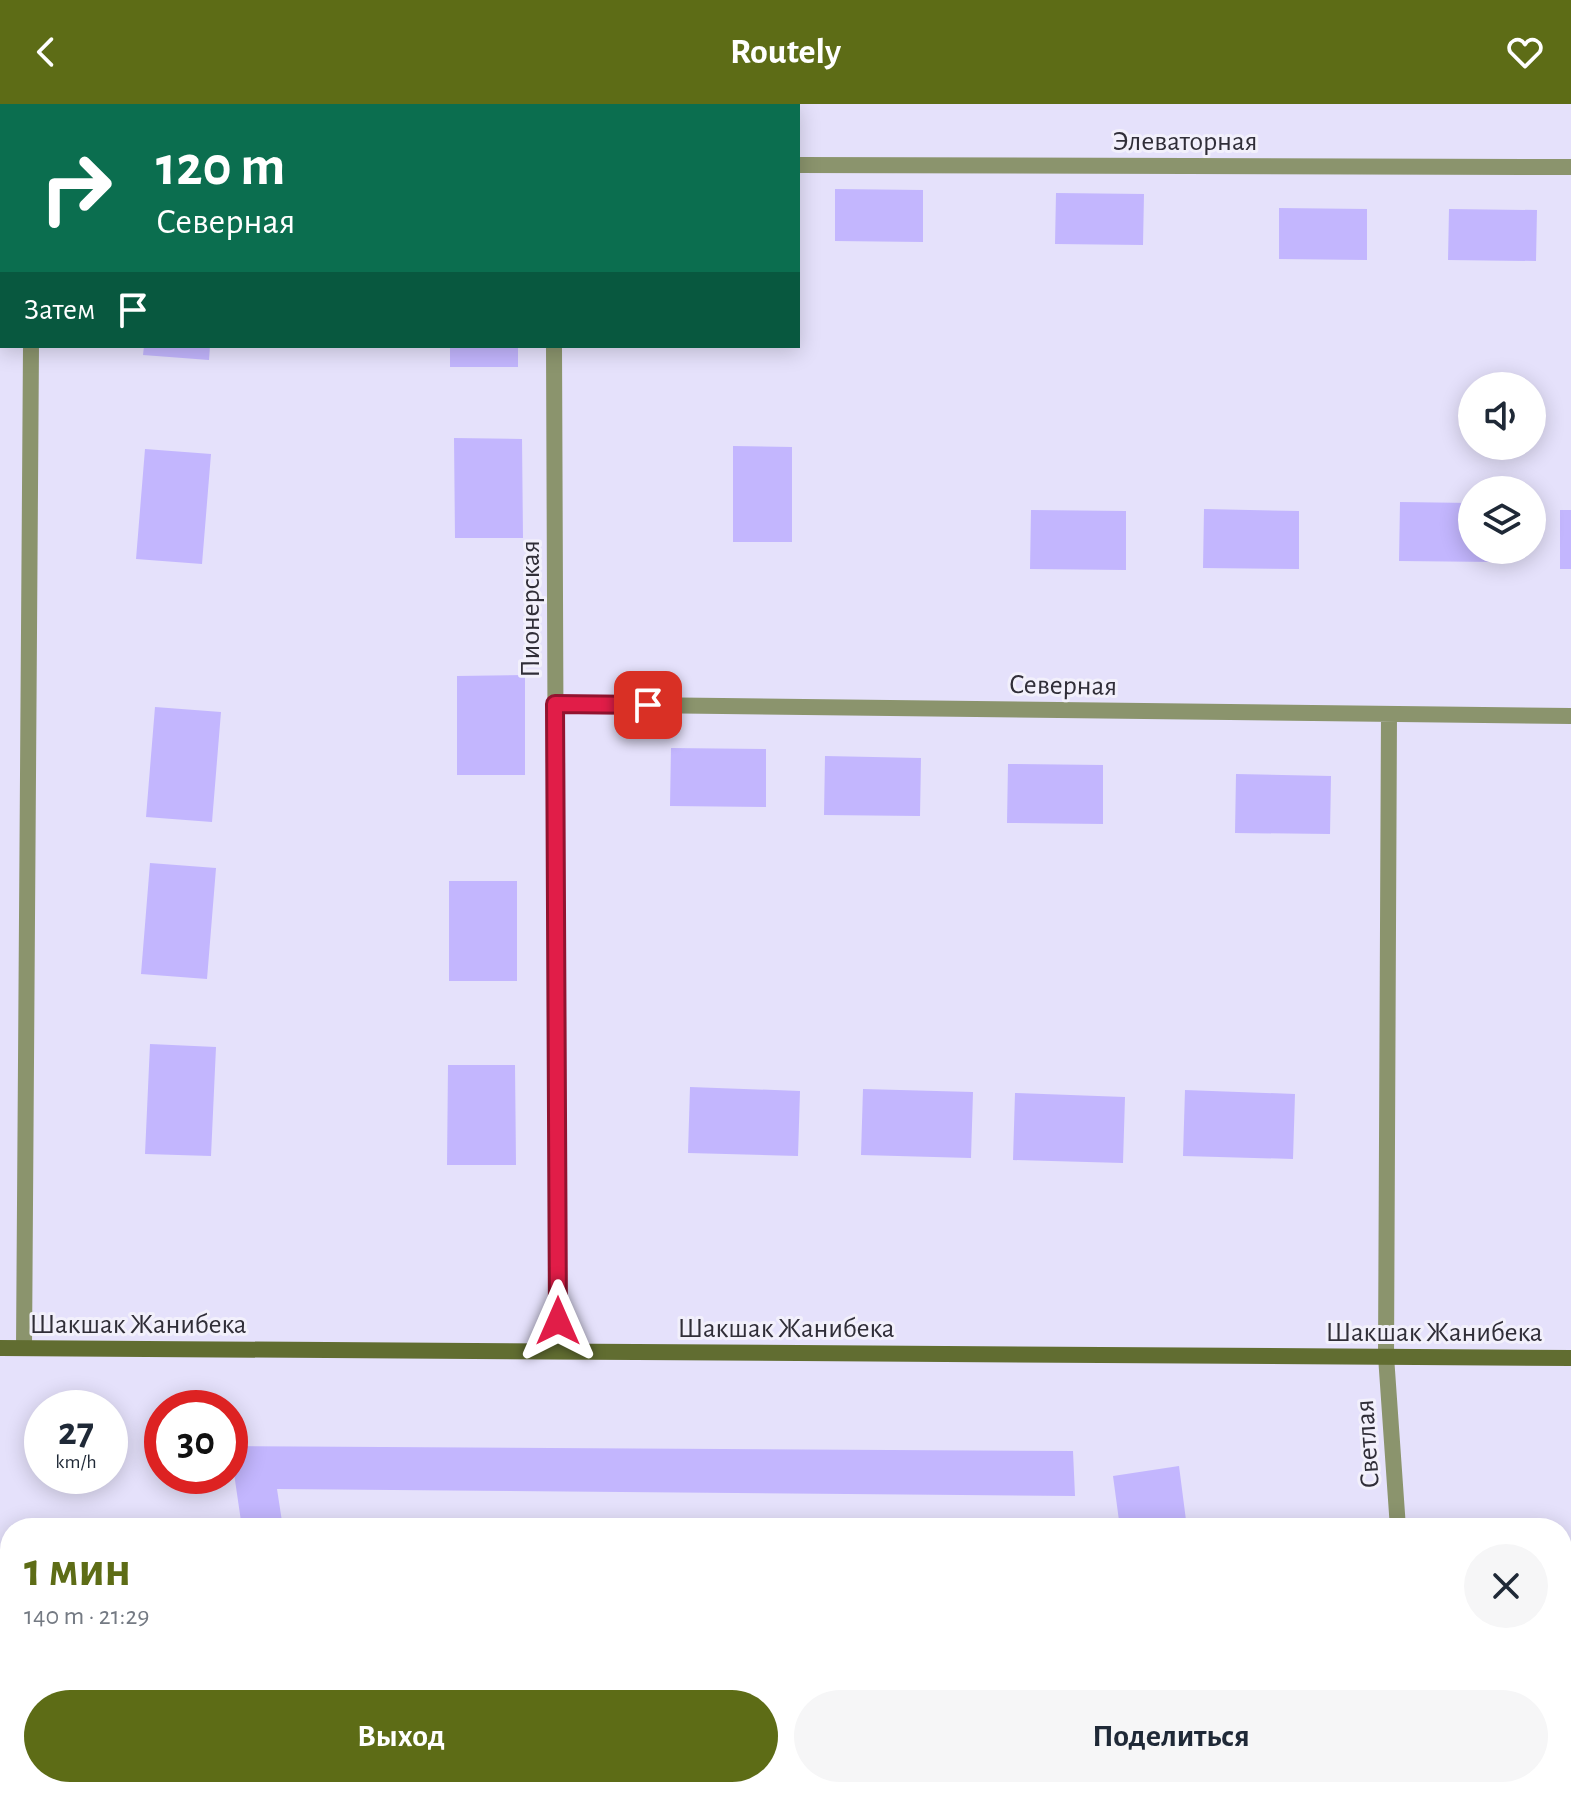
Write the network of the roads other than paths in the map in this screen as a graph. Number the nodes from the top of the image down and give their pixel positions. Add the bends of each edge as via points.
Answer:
1 (800, 165) edge
2 (1571, 167) edge
3 (31, 348) edge
4 (554, 348) edge
5 (555, 704) junction
6 (1389, 714) junction
7 (1571, 716) edge
8 (0, 1348) edge
9 (24, 1348) junction
10 (558, 1351) junction
11 (1386, 1356) junction
12 (1571, 1358) edge
13 (1397, 1518) edge

1 - 2 street, Элеваторная
3 - 9 street
4 - 5 street, Пионерская
5 - 6 street, Северная
5 - 10 street, Пионерская
6 - 7 street, Северная
6 - 11 street, Светлая
8 - 9 main road, Шакшак Жанибека
9 - 10 main road, Шакшак Жанибека
10 - 11 main road, Шакшак Жанибека
11 - 12 main road, Шакшак Жанибека
11 - 13 street, Светлая

